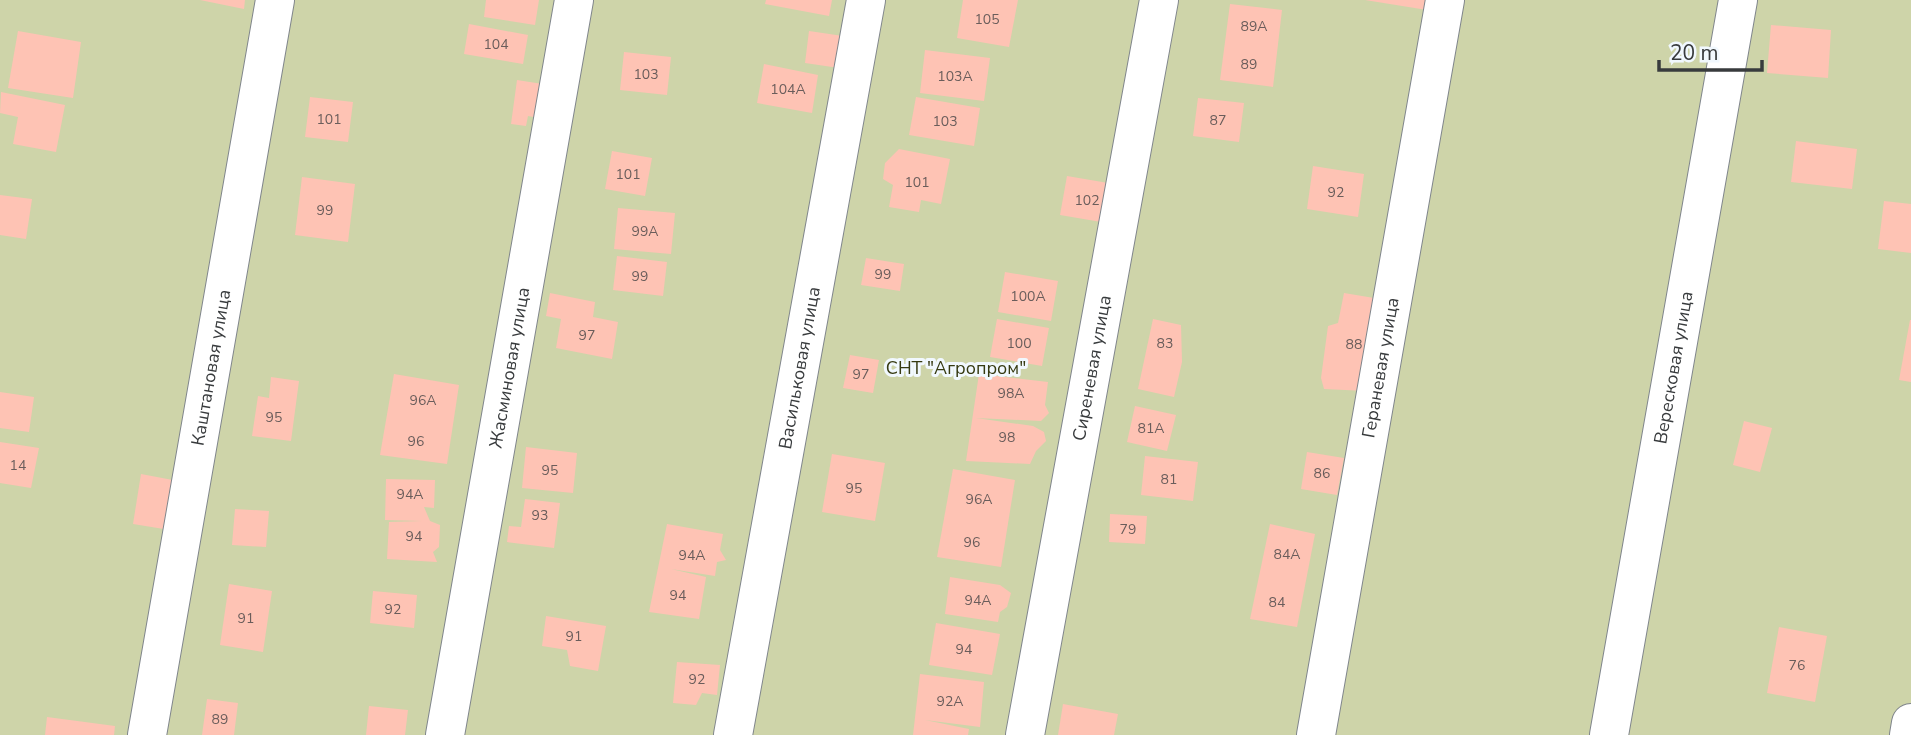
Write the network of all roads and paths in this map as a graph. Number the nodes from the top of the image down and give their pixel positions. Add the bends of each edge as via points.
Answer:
1 (275, 0) edge
2 (574, 0) edge
3 (866, 0) edge
4 (1159, 0) edge
5 (1445, 0) edge
6 (1738, 0) edge
7 (1911, 723) edge
8 (147, 735) edge
9 (445, 735) edge
10 (733, 735) edge
11 (1024, 735) edge
12 (1316, 735) edge
13 (1609, 735) edge
14 (1909, 735) edge

1 - 8 lane, Каштановая улица
2 - 9 lane, Жасминовая улица
3 - 10 lane, Васильковая улица
4 - 11 lane, Сиреневая улица
5 - 12 lane, Гераневая улица
6 - 13 lane, Вересковая улица
7 - 14 lane

